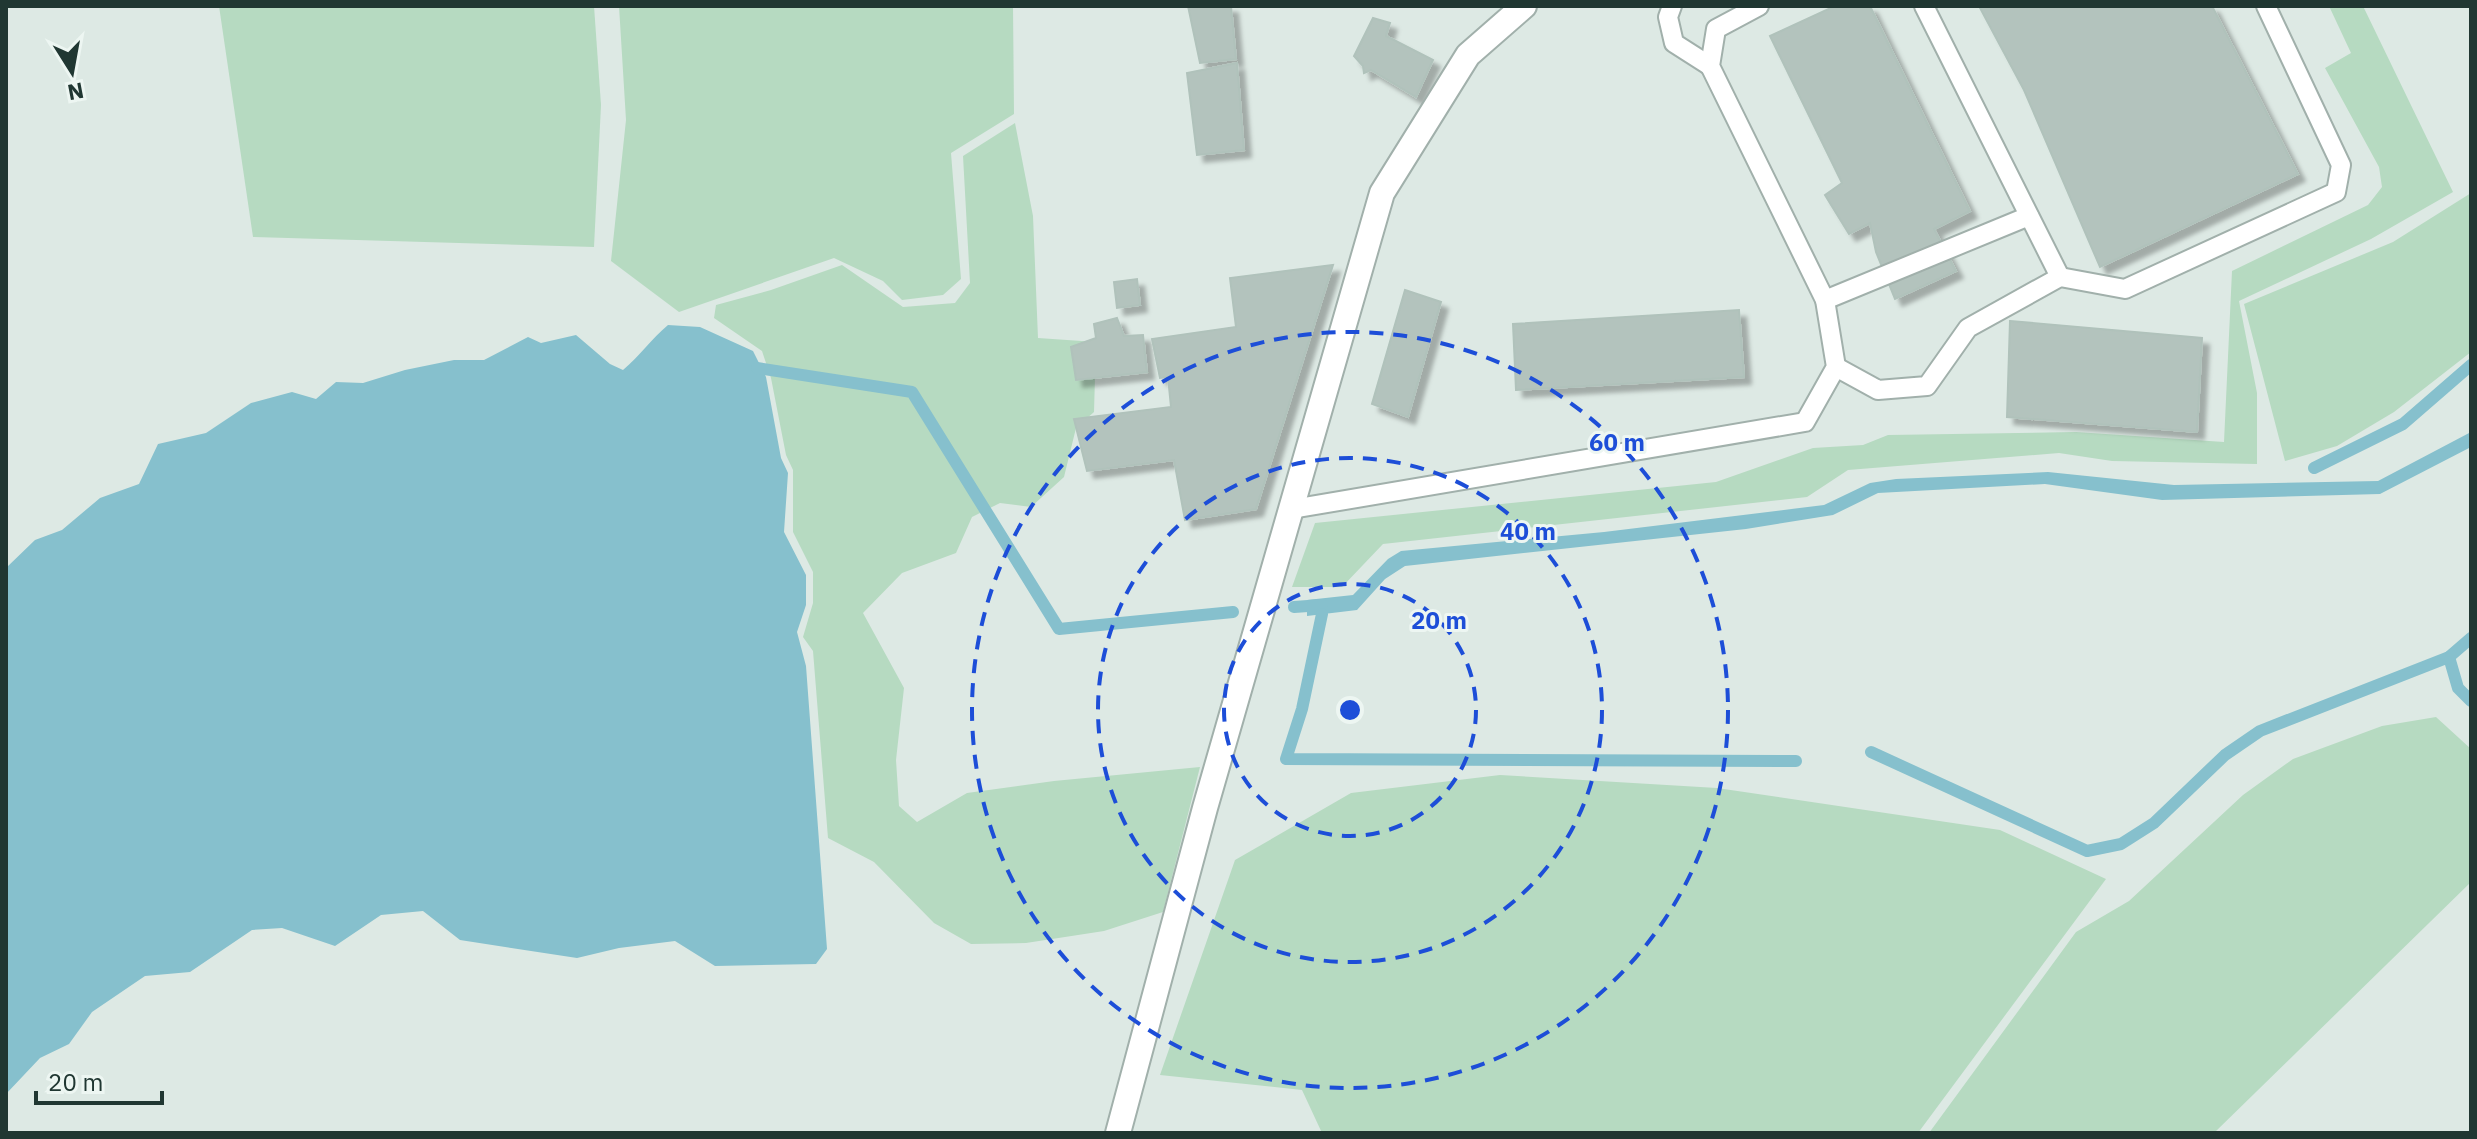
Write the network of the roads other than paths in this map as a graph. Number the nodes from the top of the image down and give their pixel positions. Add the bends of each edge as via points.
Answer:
1 (1524, 6) edge
2 (1672, 6) edge
3 (1759, 6) edge
4 (1924, 6) edge
5 (2266, 6) edge
6 (1710, 66) junction
7 (2029, 216) junction
8 (2060, 277) junction
9 (1825, 300) junction
10 (1836, 367) junction
11 (1292, 509) junction
12 (1118, 1133) edge

1 - 11 street via 1468,55 1382,193
2 - 6 lane via 1668,17 1674,43
3 - 6 lane via 1716,29
4 - 7 lane
5 - 8 lane via 2341,165 2336,192 2125,289
6 - 9 lane
7 - 8 lane
7 - 9 lane
8 - 10 lane via 1968,328 1927,386 1878,390
9 - 10 lane
10 - 11 lane via 1805,422
11 - 12 street

